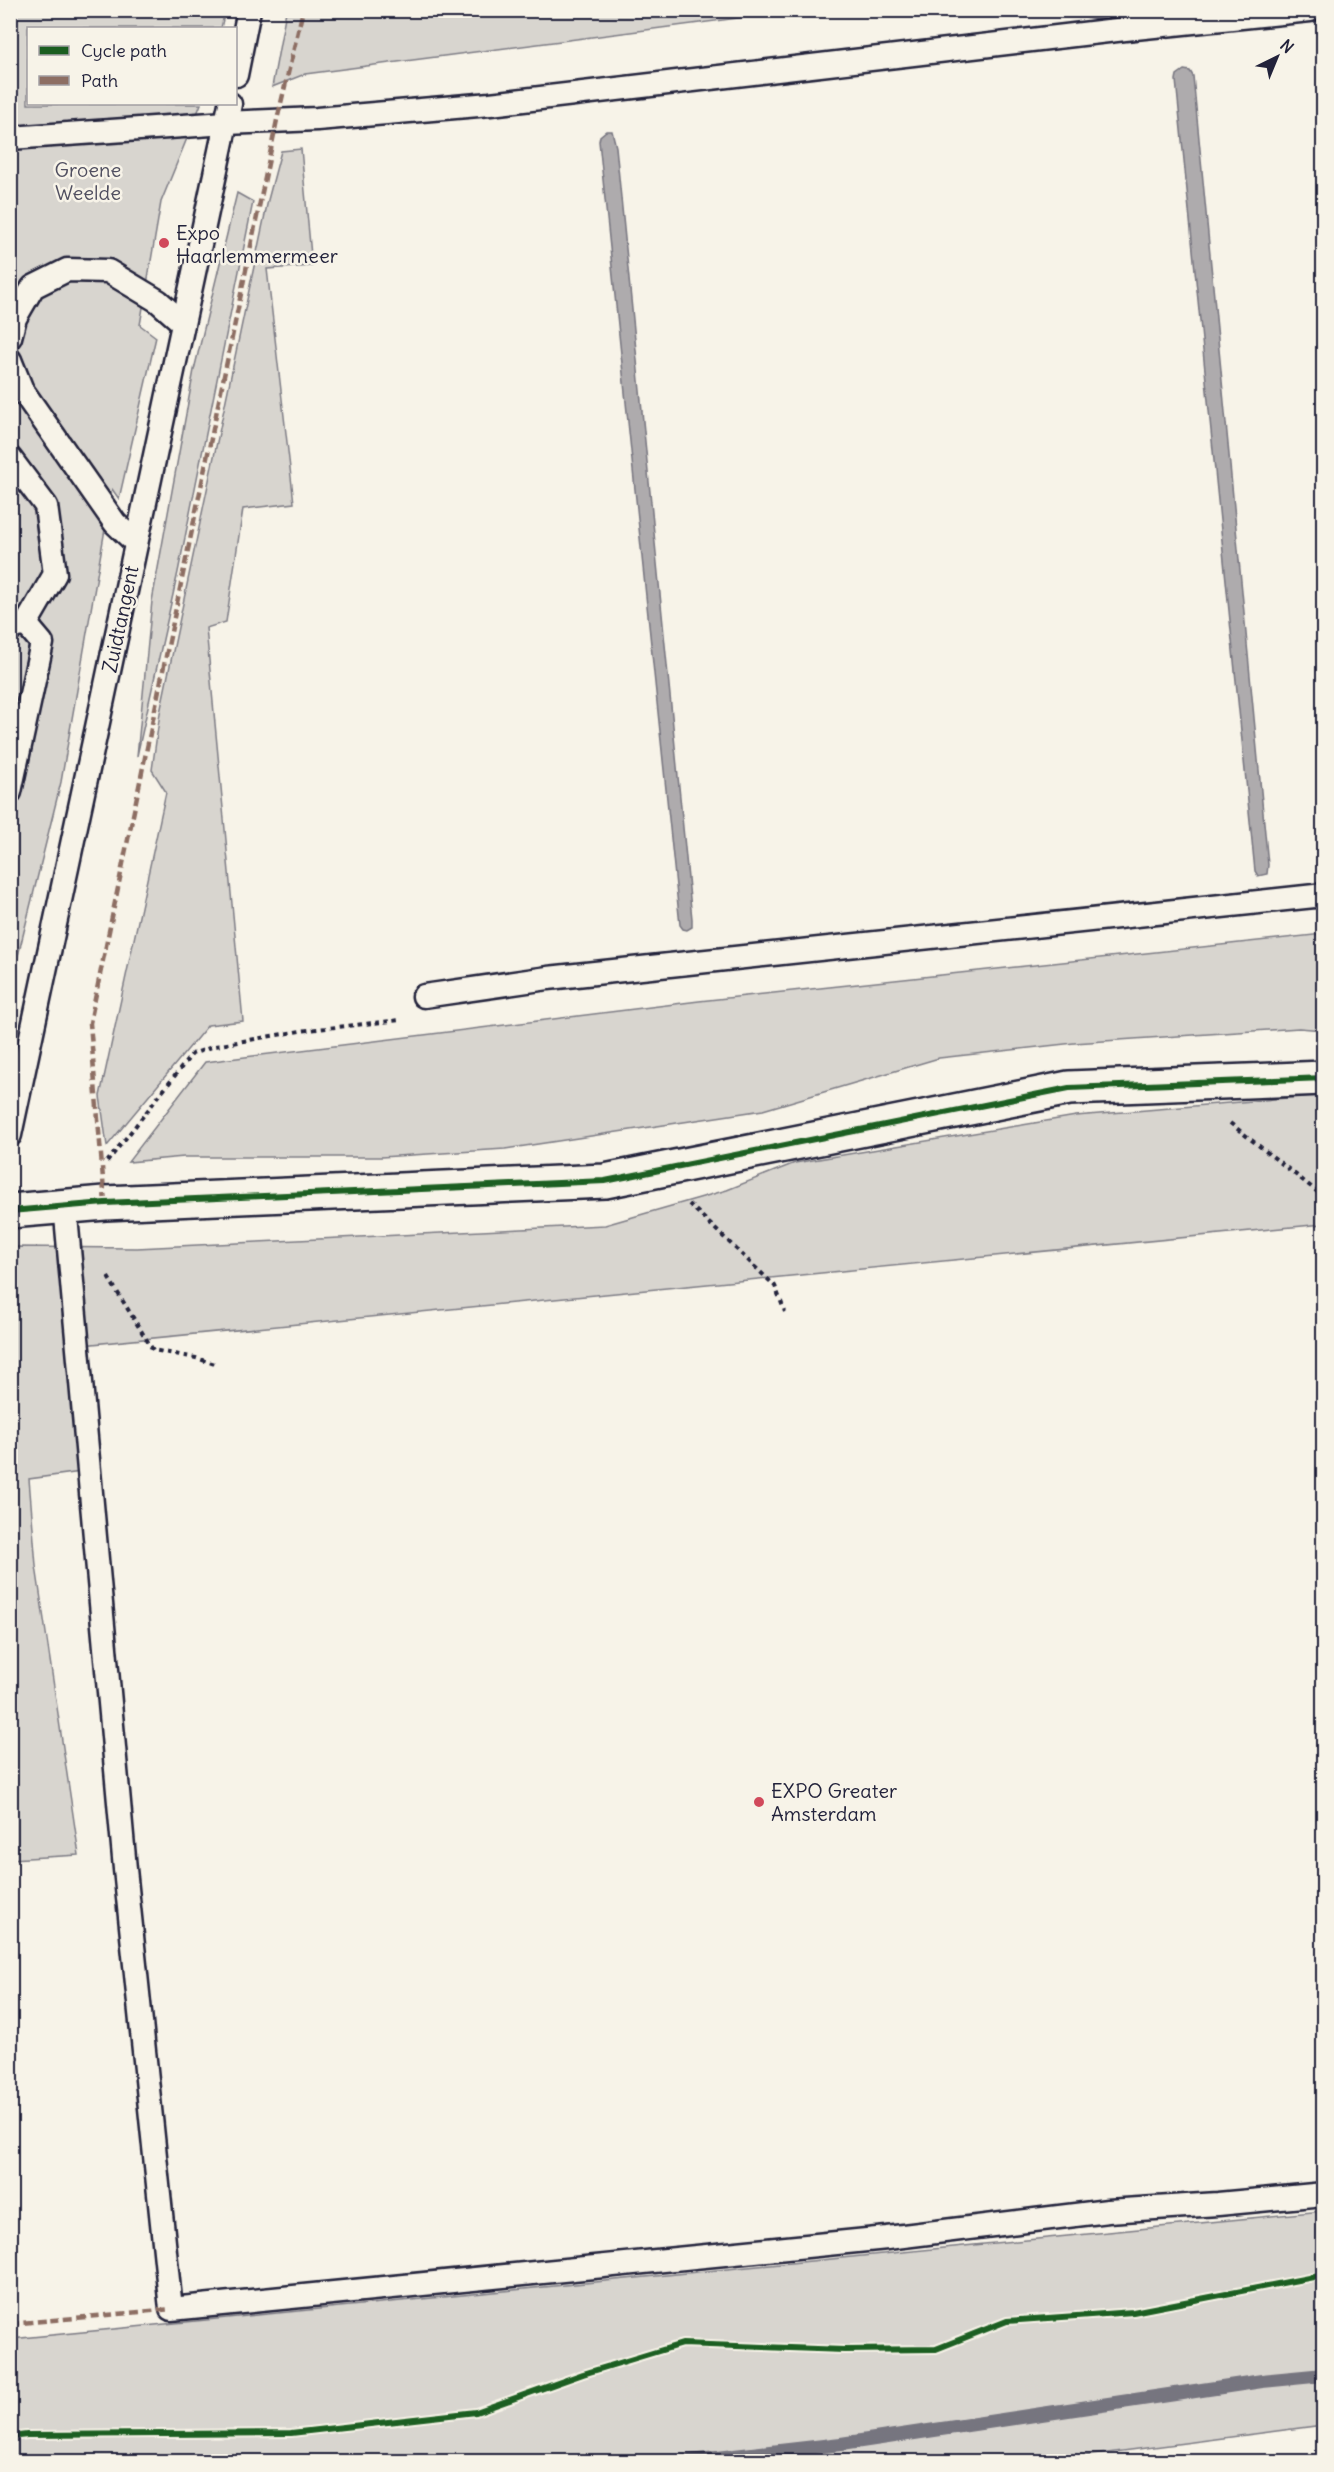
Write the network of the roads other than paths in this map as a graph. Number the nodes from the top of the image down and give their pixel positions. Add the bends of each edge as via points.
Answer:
1 (249, 10) edge
2 (1310, 10) edge
3 (237, 70) edge
4 (228, 113) edge
5 (10, 138) edge
6 (183, 323) junction
7 (10, 337) edge
8 (10, 360) edge
9 (10, 458) edge
10 (136, 543) junction
11 (18, 626) edge
12 (10, 792) edge
13 (1323, 895) edge
14 (424, 996) dead end
15 (1323, 1078) edge
16 (10, 1135) edge
17 (64, 1205) junction
18 (10, 1211) edge
19 (1323, 2194) edge

1 - 3 lane
2 - 4 lane via 490,104 317,119
4 - 5 lane
4 - 6 lane, Zuidtangent
6 - 7 lane via 158,301 108,271 68,270 33,287 15,318
6 - 10 lane, Zuidtangent
8 - 10 lane via 22,390 115,523
9 - 11 lane via 46,506 55,573
10 - 16 lane, Zuidtangent
11 - 12 lane via 42,643
13 - 14 lane via 548,978
15 - 17 street via 1069,1088 605,1181
17 - 18 street
17 - 19 lane via 125,1869 171,2309 887,2238 1108,2211

